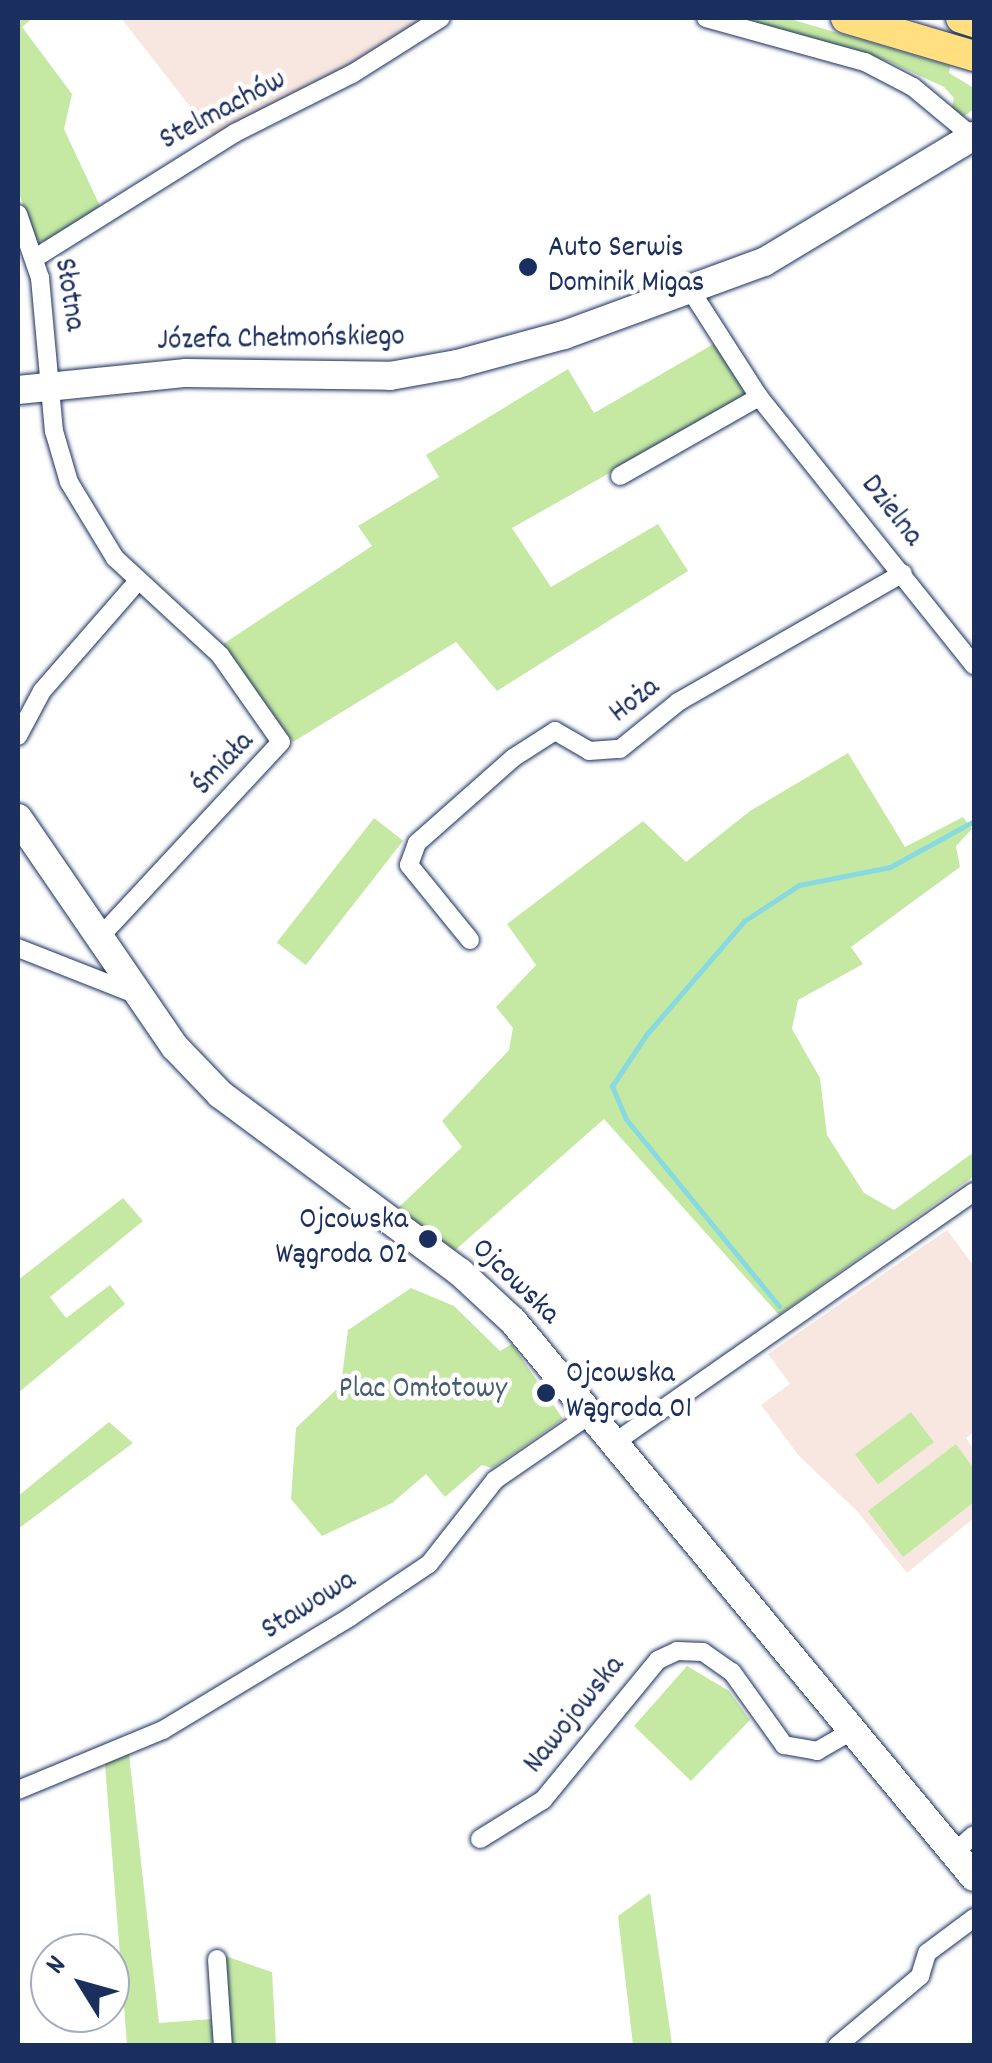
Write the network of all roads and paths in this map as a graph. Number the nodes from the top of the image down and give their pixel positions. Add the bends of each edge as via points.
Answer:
1 (441, 18) edge
2 (706, 18) edge
3 (846, 18) edge
4 (961, 18) edge
5 (974, 22) edge
6 (971, 56) edge
7 (974, 136) edge
8 (18, 214) edge
9 (35, 258) junction
10 (691, 290) junction
11 (52, 386) junction
12 (18, 390) edge
13 (759, 397) junction
14 (620, 476) dead end
15 (903, 573) junction
16 (138, 581) junction
17 (974, 665) edge
18 (18, 736) edge
19 (18, 818) edge
20 (98, 939) junction
21 (470, 940) dead end
22 (18, 948) edge
23 (135, 994) junction
24 (974, 1192) edge
25 (591, 1414) junction
26 (614, 1443) junction
27 (850, 1732) junction
28 (18, 1790) edge
29 (480, 1839) dead end
30 (964, 1844) edge
31 (974, 1877) edge
32 (974, 1918) edge
33 (216, 1959) dead end
34 (223, 2046) edge
35 (837, 2046) edge

1 - 9 street, Stelmachów via 168,173
2 - 7 street via 865,62 913,88
3 - 6 main road
4 - 5 main road
7 - 10 street, Józefa Chełmońskiego via 792,249
8 - 9 street, Słotna
9 - 11 street, Słotna
10 - 11 street, Józefa Chełmońskiego via 564,335 390,376 186,374
10 - 13 street, Dzielna
11 - 12 street, Józefa Chełmońskiego
11 - 16 street, Śmiała via 54,431 69,482 115,558
13 - 14 street
13 - 15 street, Dzielna
15 - 17 street, Dzielna
15 - 21 street, Hoża via 678,702 620,749 589,751 555,731 512,758 417,843 409,865
16 - 18 street via 42,692
16 - 20 street, Śmiała via 220,655 281,742
19 - 20 street, Ojcowska
20 - 23 street, Ojcowska
22 - 23 street
23 - 25 street, Ojcowska via 220,1094 482,1291
24 - 26 street
25 - 26 street, Ojcowska
25 - 28 street, Stawowa via 495,1480 429,1564 350,1617 162,1730
26 - 27 street, Ojcowska
27 - 29 street, Nawojowska via 818,1751 784,1746 732,1672 704,1652 676,1651 658,1660 543,1800
27 - 30 street, Ojcowska
30 - 31 street, Ojcowska
32 - 35 street via 927,1953 920,1976
33 - 34 street

